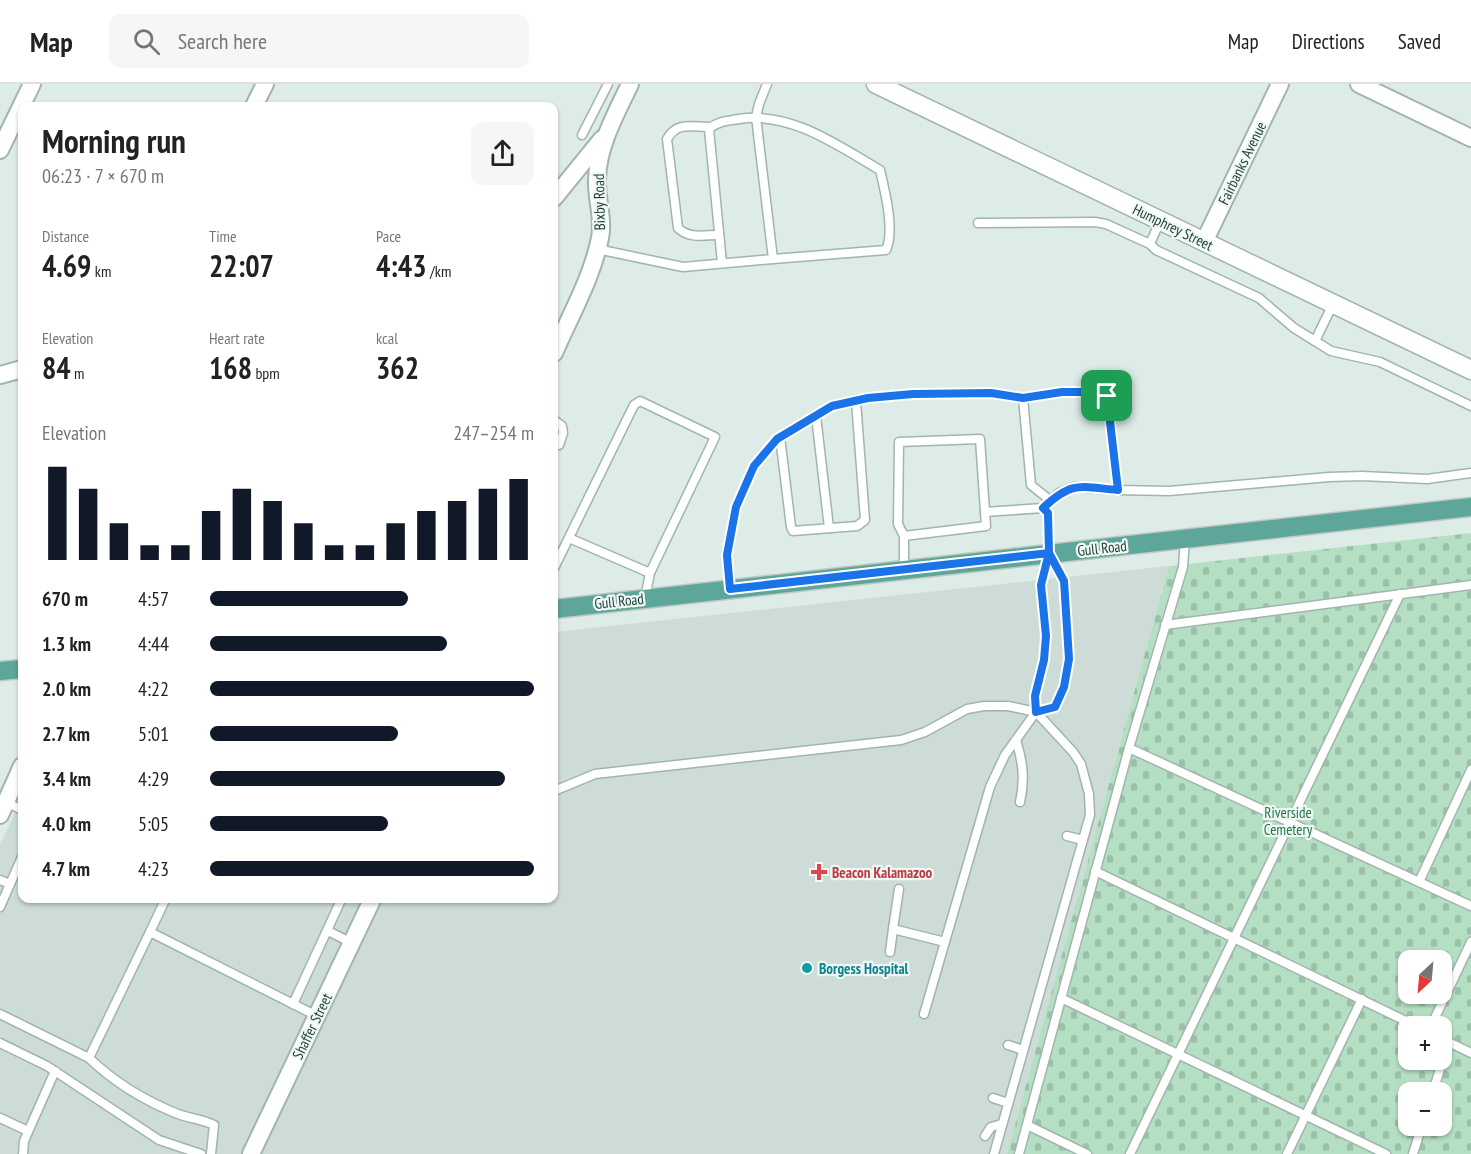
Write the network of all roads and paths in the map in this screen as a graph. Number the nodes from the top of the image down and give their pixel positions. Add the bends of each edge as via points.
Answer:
1 (32, 84) edge
2 (265, 84) edge
3 (608, 84) edge
4 (767, 84) edge
5 (876, 84) edge
6 (1280, 84) edge
7 (1359, 84) edge
8 (625, 85) edge
9 (23, 102) edge
10 (256, 102) edge
11 (18, 113) edge
12 (756, 117) junction
13 (711, 127) junction
14 (607, 133) junction
15 (582, 135) dead end
16 (1471, 138) edge
17 (0, 150) edge
18 (558, 193) edge
19 (1160, 221) junction
20 (978, 223) dead end
21 (719, 234) junction
22 (1204, 242) junction
23 (1150, 244) junction
24 (597, 249) junction
25 (772, 259) junction
26 (722, 263) junction
27 (1333, 304) junction
28 (1315, 341) junction
29 (558, 344) edge
30 (18, 370) edge
31 (1471, 370) edge
32 (0, 375) edge
33 (1023, 398) junction
34 (856, 401) junction
35 (1471, 406) edge
36 (816, 416) junction
37 (558, 423) edge
38 (780, 437) junction
39 (559, 445) dead end
40 (1471, 473) edge
41 (1118, 490) junction
42 (1051, 501) junction
43 (1471, 507) edge
44 (1043, 508) junction
45 (985, 512) junction
46 (829, 528) junction
47 (904, 536) junction
48 (569, 538) junction
49 (1185, 539) junction
50 (1049, 553) junction
51 (558, 560) edge
52 (904, 570) junction
53 (650, 573) junction
54 (1471, 585) edge
55 (730, 589) junction
56 (1400, 594) junction
57 (645, 599) junction
58 (558, 609) edge
59 (1165, 625) junction
60 (18, 669) edge
61 (0, 671) edge
62 (1036, 712) junction
63 (1016, 740) junction
64 (1129, 748) junction
65 (1471, 770) edge
66 (18, 775) edge
67 (558, 789) edge
68 (1020, 802) dead end
69 (3, 808) edge
70 (18, 810) edge
71 (1290, 822) junction
72 (1067, 836) dead end
73 (1083, 840) junction
74 (18, 866) edge
75 (1095, 871) junction
76 (0, 880) edge
77 (1419, 882) junction
78 (10, 884) junction
79 (899, 889) dead end
80 (164, 903) edge
81 (340, 903) edge
82 (371, 903) edge
83 (1471, 906) edge
84 (0, 907) edge
85 (894, 929) junction
86 (328, 931) junction
87 (150, 932) junction
88 (1234, 938) junction
89 (945, 942) junction
90 (1471, 942) edge
91 (353, 943) junction
92 (890, 952) dead end
93 (1061, 998) junction
94 (1362, 999) junction
95 (293, 1004) junction
96 (0, 1014) edge
97 (924, 1014) dead end
98 (317, 1016) junction
99 (1436, 1016) edge
100 (1398, 1017) edge
101 (0, 1043) edge
102 (1452, 1044) edge
103 (1008, 1045) dead end
104 (1023, 1050) junction
105 (1471, 1053) edge
106 (1178, 1054) junction
107 (89, 1058) junction
108 (55, 1071) junction
109 (993, 1098) dead end
110 (1008, 1102) junction
111 (1306, 1116) junction
112 (0, 1118) edge
113 (1002, 1124) junction
114 (1027, 1125) junction
115 (28, 1131) junction
116 (986, 1136) dead end
117 (1419, 1136) edge
118 (23, 1154) edge
119 (201, 1154) edge
120 (210, 1154) edge
121 (251, 1154) edge
122 (994, 1154) edge
123 (1019, 1154) edge
124 (1087, 1154) edge
125 (1130, 1154) edge
126 (1287, 1154) edge
127 (1386, 1154) edge
128 (1413, 1154) edge

1 - 9 street
2 - 10 street
3 - 15 lane
4 - 12 lane
5 - 19 street, Humphrey Street
6 - 22 street, Fairbanks Avenue
7 - 16 street
8 - 14 street, Bixby Road
11 - 17 street
12 - 13 lane
12 - 25 lane
12 - 25 lane via 793,123 880,170 886,199 890,242 886,250
13 - 21 lane
13 - 21 lane via 679,127 667,139 678,228 691,236
14 - 18 street
14 - 24 street, Bixby Road via 597,175 601,224
19 - 22 street, Humphrey Street
19 - 23 lane
20 - 23 lane via 1095,222
21 - 26 lane
22 - 27 street, Humphrey Street
23 - 28 lane via 1259,298
24 - 26 lane via 683,267
24 - 29 street, Bixby Road
25 - 26 lane
27 - 28 lane
27 - 31 street, Humphrey Street
28 - 35 lane via 1331,351 1380,362
30 - 32 street
33 - 34 lane via 991,393 913,394
33 - 41 lane via 1062,392 1098,392 1107,396
33 - 42 lane via 1031,485
34 - 36 lane via 832,406
34 - 46 lane via 865,520 857,526
36 - 38 lane
36 - 46 lane
37 - 39 lane via 563,433
38 - 46 lane via 793,531
38 - 55 lane via 754,466 736,507 727,555
40 - 41 lane via 1427,479 1329,477 1169,491
41 - 42 lane via 1073,487
42 - 44 lane
43 - 49 main road, Gull Road
44 - 45 lane
44 - 50 lane via 1048,513
45 - 47 lane via 986,526
45 - 47 lane via 980,440 899,442 898,524
47 - 52 lane
48 - 51 lane
48 - 53 lane
48 - 53 lane via 634,405 640,401 715,437
49 - 50 main road, Gull Road
49 - 59 lane via 1183,567
50 - 52 main road, Gull Road
50 - 62 lane via 1041,585 1046,636 1035,696
50 - 62 lane via 1064,581 1069,659 1064,687 1055,707
52 - 55 main road, Gull Road
53 - 57 lane
54 - 56 lane
55 - 57 main road, Gull Road
56 - 59 lane
56 - 71 lane
57 - 58 main road, Gull Road
59 - 64 lane
60 - 61 main road
62 - 63 lane
62 - 67 lane via 984,706 967,709 901,740 595,774
62 - 73 lane via 1081,764 1090,815
63 - 68 lane via 1022,759
63 - 89 lane via 990,786
64 - 71 lane
64 - 75 lane
65 - 77 lane
66 - 69 street
69 - 70 lane
71 - 77 lane
71 - 88 lane
72 - 73 lane
73 - 104 lane
74 - 78 lane
75 - 88 lane
75 - 93 lane
76 - 78 lane
77 - 83 lane
78 - 84 lane
79 - 85 lane
80 - 87 lane
81 - 86 lane
82 - 91 street, Shaffer Street
85 - 89 lane
85 - 92 lane
86 - 91 lane
86 - 95 lane
87 - 95 lane
87 - 107 lane
88 - 94 lane
88 - 106 lane
89 - 97 lane
90 - 99 lane
91 - 98 street, Shaffer Street
93 - 106 lane
93 - 114 lane
94 - 100 lane
94 - 111 lane
95 - 98 lane
96 - 107 lane
98 - 121 street, Shaffer Street
101 - 108 lane
102 - 105 lane
103 - 104 lane
104 - 110 lane
106 - 111 lane
106 - 125 lane
107 - 120 lane via 129,1091 175,1113 214,1125
108 - 115 lane
108 - 119 lane via 159,1140
109 - 110 lane
110 - 113 lane
111 - 126 lane
111 - 127 lane
112 - 115 lane
113 - 116 lane via 991,1128
113 - 122 lane
114 - 123 lane
114 - 124 lane
115 - 118 lane
117 - 128 lane

